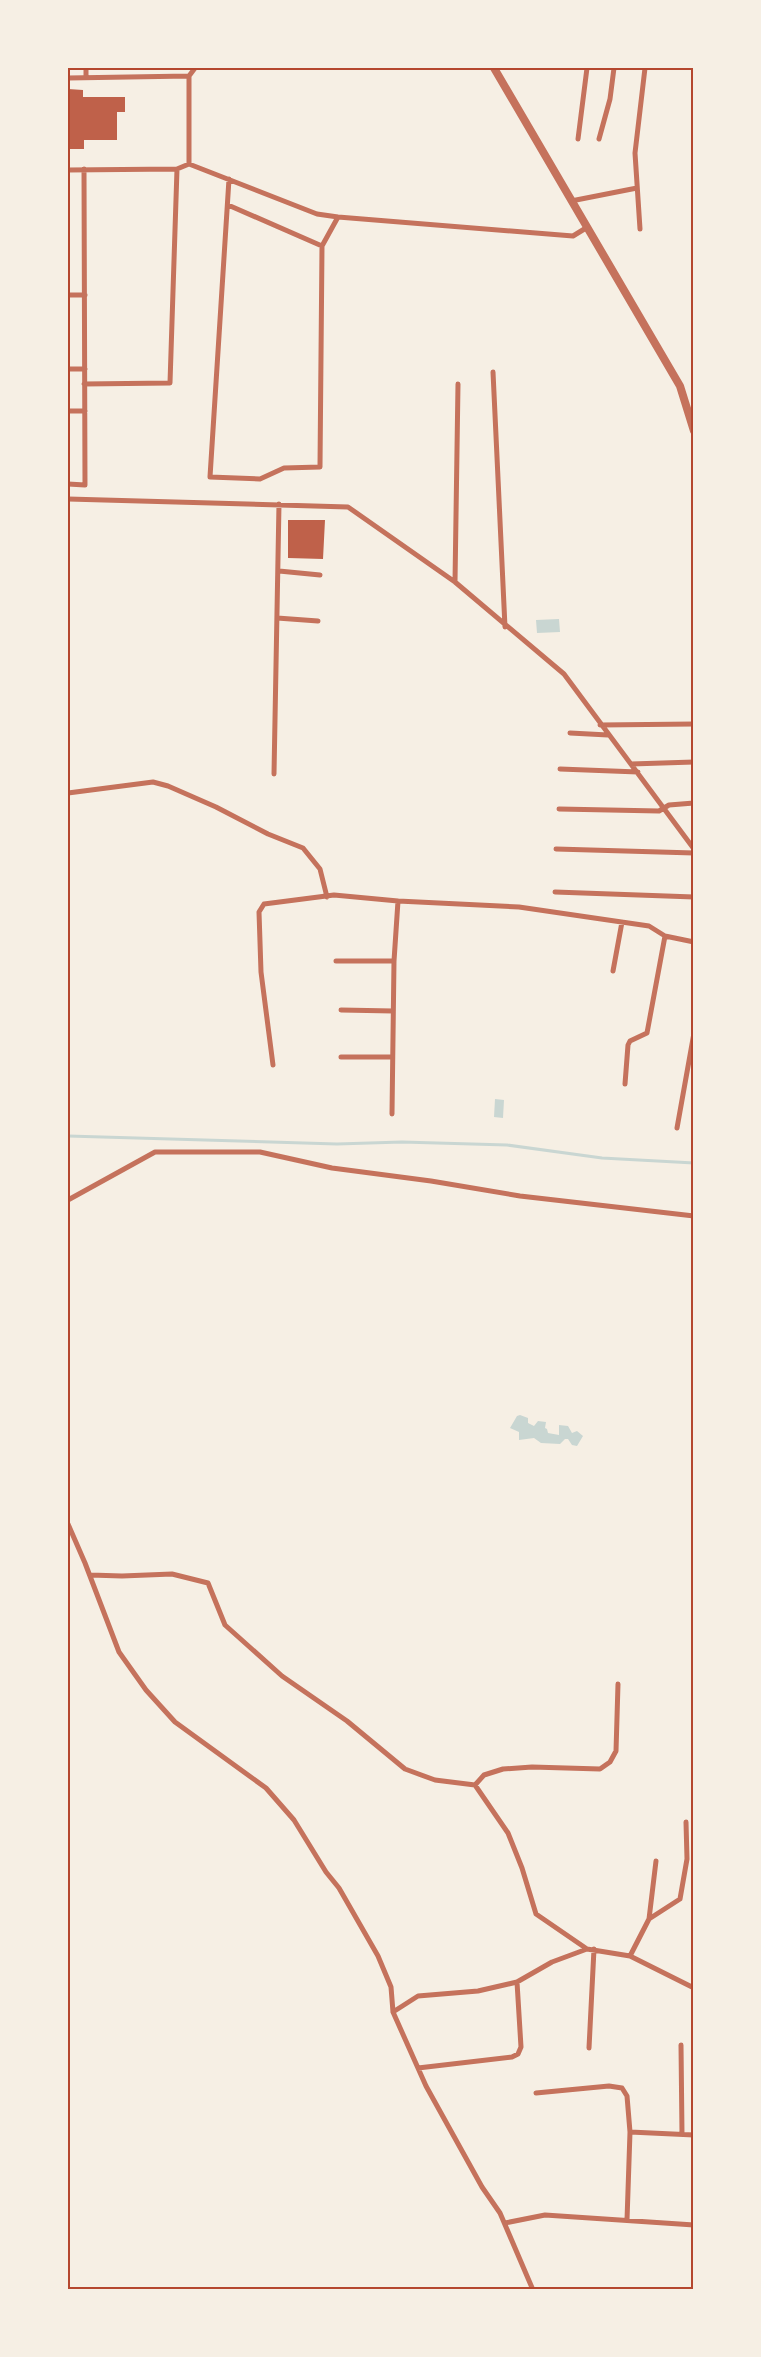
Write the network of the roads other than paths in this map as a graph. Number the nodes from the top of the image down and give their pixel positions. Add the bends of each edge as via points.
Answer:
1 (86, 68) edge
2 (195, 68) edge
3 (497, 68) edge
4 (587, 68) edge
5 (614, 68) edge
6 (645, 68) edge
7 (189, 76) junction
8 (86, 77) junction
9 (68, 78) edge
10 (578, 139) dead end
11 (599, 139) dead end
12 (189, 164) junction
13 (84, 169) junction
14 (177, 169) junction
15 (68, 170) edge
16 (229, 179) junction
17 (637, 188) junction
18 (571, 201) junction
19 (228, 205) junction
20 (338, 217) junction
21 (586, 228) junction
22 (640, 229) dead end
23 (322, 246) junction
24 (68, 295) edge
25 (85, 295) junction
26 (68, 369) edge
27 (84, 369) junction
28 (493, 372) dead end
29 (84, 384) junction
30 (458, 384) dead end
31 (68, 411) edge
32 (84, 411) junction
33 (694, 431) edge
34 (68, 484) edge
35 (68, 499) edge
36 (279, 504) junction
37 (279, 571) junction
38 (320, 575) dead end
39 (455, 582) junction
40 (277, 618) junction
41 (318, 621) dead end
42 (505, 627) junction
43 (694, 724) edge
44 (600, 725) junction
45 (570, 734) dead end
46 (608, 735) junction
47 (694, 762) edge
48 (631, 764) junction
49 (560, 769) dead end
50 (638, 772) junction
51 (274, 774) dead end
52 (68, 793) edge
53 (694, 803) edge
54 (559, 808) dead end
55 (665, 808) junction
56 (556, 850) dead end
57 (694, 851) edge
58 (556, 892) dead end
59 (327, 897) junction
60 (694, 897) edge
61 (398, 901) junction
62 (622, 922) junction
63 (665, 936) junction
64 (694, 942) edge
65 (336, 961) dead end
66 (394, 961) junction
67 (613, 971) dead end
68 (341, 1010) dead end
69 (393, 1010) junction
70 (694, 1033) edge
71 (341, 1057) dead end
72 (392, 1057) junction
73 (273, 1065) dead end
74 (624, 1084) dead end
75 (392, 1114) dead end
76 (676, 1128) dead end
77 (68, 1200) edge
78 (694, 1216) edge
79 (68, 1524) edge
80 (90, 1575) junction
81 (618, 1684) dead end
82 (475, 1785) junction
83 (686, 1822) dead end
84 (656, 1861) dead end
85 (649, 1919) junction
86 (591, 1949) junction
87 (630, 1956) junction
88 (517, 1982) junction
89 (694, 1988) edge
90 (393, 2012) junction
91 (681, 2045) dead end
92 (589, 2048) dead end
93 (418, 2068) junction
94 (536, 2093) dead end
95 (630, 2132) junction
96 (682, 2134) junction
97 (694, 2135) edge
98 (626, 2220) junction
99 (505, 2223) junction
100 (694, 2225) edge
101 (534, 2290) edge

1 - 8 street
2 - 7 street
3 - 18 street
4 - 10 street
5 - 11 street
6 - 17 street via 635,154
7 - 8 street
7 - 12 street
8 - 9 street
12 - 14 street
12 - 16 street
13 - 14 street
13 - 15 street
13 - 25 street
14 - 29 street via 170,383
16 - 19 street
16 - 20 street via 317,214
17 - 18 street
17 - 22 street
18 - 21 street
19 - 23 street
19 - 23 street via 210,477 260,479 284,468 320,467
20 - 21 street via 573,236
20 - 23 street
21 - 33 street via 680,386
24 - 25 street
25 - 27 street
26 - 27 street
27 - 29 street
28 - 42 street
29 - 32 street
30 - 39 street
31 - 32 street
32 - 34 street via 84,485
35 - 36 street
36 - 37 street
36 - 39 street via 348,507
37 - 38 street
37 - 40 street
39 - 42 street
40 - 41 street
40 - 51 street
42 - 44 street via 564,674
43 - 44 street
44 - 46 street
45 - 46 street
46 - 48 street
47 - 48 street
48 - 50 street
49 - 50 street
50 - 55 street
52 - 59 street via 152,782 168,786 303,848 320,869
53 - 55 street
54 - 55 street via 658,811
55 - 57 street
56 - 57 street
58 - 60 street
59 - 61 street
59 - 73 street via 264,904 259,912 261,972
61 - 62 street via 519,907
61 - 66 street
62 - 63 street via 649,926
62 - 67 street
63 - 64 street
63 - 74 street via 647,1033 630,1041
65 - 66 street
66 - 69 street
68 - 69 street
69 - 72 street
70 - 76 street
71 - 72 street
72 - 75 street
77 - 78 street via 155,1152 260,1152 332,1168 432,1180 520,1196
79 - 80 street
80 - 82 street via 172,1574 208,1583 225,1625 282,1676 347,1720 405,1770 435,1780
80 - 90 street via 119,1652 146,1690 175,1722 266,1788 294,1820 339,1888 378,1956 391,1987
81 - 82 street via 616,1751 610,1762 600,1769 503,1769 484,1775
82 - 86 street via 508,1833 536,1914
83 - 85 street via 687,1859 680,1899
84 - 85 street
85 - 87 street
86 - 87 street
86 - 88 street via 552,1962
86 - 92 street
87 - 89 street
88 - 90 street via 418,1996
88 - 93 street via 521,2047 518,2054
90 - 93 street
91 - 96 street
93 - 99 street via 444,2121
94 - 95 street via 609,2086 622,2088 628,2096
95 - 96 street
95 - 98 street
96 - 97 street
98 - 99 street via 545,2215
98 - 100 street
99 - 101 street

